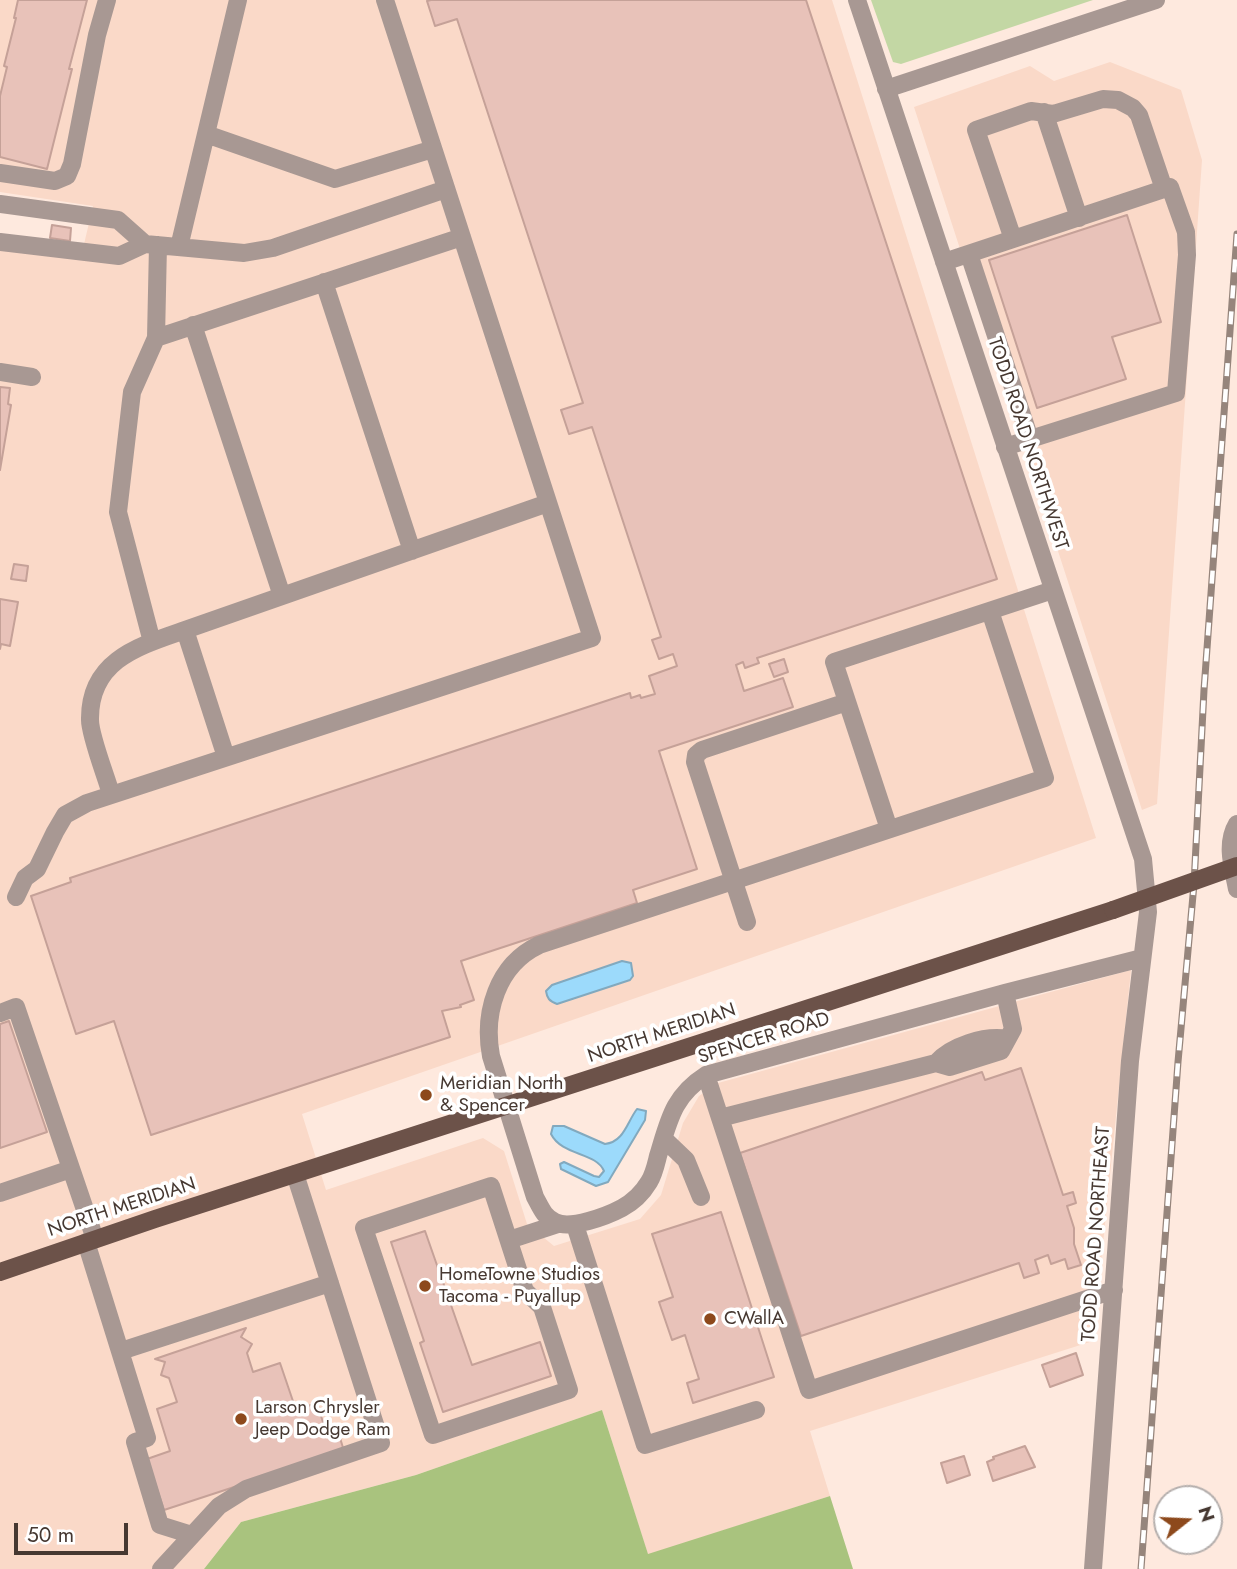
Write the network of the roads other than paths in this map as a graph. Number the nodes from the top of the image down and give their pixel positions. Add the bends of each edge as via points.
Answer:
1 (107, 0) edge
2 (238, 0) edge
3 (385, 0) edge
4 (857, 0) edge
5 (1156, 0) edge
6 (887, 89) junction
7 (1044, 112) junction
8 (206, 134) junction
9 (433, 149) junction
10 (0, 173) edge
11 (446, 189) junction
12 (1164, 189) junction
13 (0, 204) edge
14 (1079, 218) junction
15 (461, 237) junction
16 (1013, 239) junction
17 (0, 242) edge
18 (152, 244) junction
19 (179, 247) junction
20 (969, 254) junction
21 (944, 262) junction
22 (324, 282) junction
23 (194, 325) junction
24 (156, 338) junction
25 (0, 372) edge
26 (32, 377) dead end
27 (1030, 439) junction
28 (1005, 447) junction
29 (548, 503) junction
30 (412, 551) junction
31 (1053, 590) junction
32 (282, 596) junction
33 (990, 611) junction
34 (185, 630) junction
35 (152, 642) junction
36 (848, 702) junction
37 (226, 757) junction
38 (111, 794) junction
39 (1237, 824) edge
40 (889, 829) junction
41 (1237, 866) edge
42 (734, 880) junction
43 (1237, 889) edge
44 (16, 897) dead end
45 (1147, 902) joint
46 (747, 922) dead end
47 (1142, 958) junction
48 (1005, 993) junction
49 (0, 1013) edge
50 (706, 1075) junction
51 (507, 1105) junction
52 (720, 1118) junction
53 (664, 1139) junction
54 (71, 1169) junction
55 (295, 1174) junction
56 (0, 1193) edge
57 (701, 1197) dead end
58 (566, 1224) junction
59 (509, 1240) junction
60 (90, 1241) junction
61 (0, 1272) edge
62 (330, 1283) junction
63 (1114, 1290) junction
64 (121, 1351) junction
65 (756, 1410) dead end
66 (192, 1535) junction
67 (161, 1569) edge
68 (1093, 1569) edge

1 - 10 street via 67,176 55,181
2 - 8 street
3 - 9 street
4 - 6 street, TODD ROAD NORTHWEST
5 - 6 street
6 - 21 street, TODD ROAD NORTHWEST
7 - 12 street via 1053,114 1110,98 1126,103 1139,115
7 - 14 street
7 - 16 street via 1031,111 976,130
8 - 9 street via 335,179
8 - 19 street
9 - 11 street
11 - 15 street
11 - 19 street via 273,248 244,253
12 - 14 street
12 - 27 street via 1170,187 1187,244 1176,393
13 - 18 street via 118,220
14 - 16 street
15 - 22 street
15 - 29 street
16 - 20 street
17 - 18 street via 119,256
18 - 19 street
18 - 24 street
20 - 21 street
20 - 27 street
21 - 28 street, TODD ROAD NORTHWEST
22 - 23 street
22 - 30 street
23 - 24 street
23 - 32 street
24 - 35 street via 132,392 118,512
25 - 26 street
27 - 28 street
28 - 31 street, TODD ROAD NORTHWEST
29 - 30 street
29 - 37 street via 592,638
30 - 32 street
31 - 33 street
31 - 45 street, TODD ROAD NORTHWEST via 1143,859
32 - 34 street
33 - 36 street via 834,662
33 - 40 street via 1045,778
34 - 35 street
34 - 37 street
35 - 38 street via 116,659 95,686 90,721
36 - 40 street
36 - 42 street via 696,755
37 - 38 street
38 - 44 street via 65,815 37,869 25,878
39 - 43 street via 1230,851
40 - 42 street
41 - 51 main road, NORTH MERIDIAN, bridge via 1114,910
42 - 46 street
42 - 51 street via 539,945 520,957 505,974 488,1020 491,1056
45 - 47 street, TODD ROAD NORTHEAST
47 - 48 street, SPENCER ROAD
47 - 63 street, TODD ROAD NORTHEAST
48 - 50 street, SPENCER ROAD
48 - 52 street via 1013,1023 1007,1039 995,1037 946,1052 936,1063
49 - 54 street via 16,1007
50 - 52 street
50 - 53 street, SPENCER ROAD via 682,1094
51 - 55 main road, NORTH MERIDIAN
51 - 58 street via 544,1214
52 - 63 street via 808,1390
53 - 57 street via 686,1160
53 - 58 street, SPENCER ROAD via 651,1179 639,1194 621,1208
54 - 56 street
54 - 60 street
55 - 60 main road, NORTH MERIDIAN
55 - 62 street
58 - 59 street, SPENCER ROAD
58 - 65 street via 645,1445
59 - 59 street via 491,1186 364,1228 433,1435 569,1390 542,1307 525,1291
60 - 61 main road, NORTH MERIDIAN
60 - 64 street
62 - 64 street
62 - 66 street via 381,1443 246,1489 219,1506
63 - 68 street, TODD ROAD NORTHEAST
64 - 66 street via 146,1438 135,1442 160,1525
66 - 67 street

